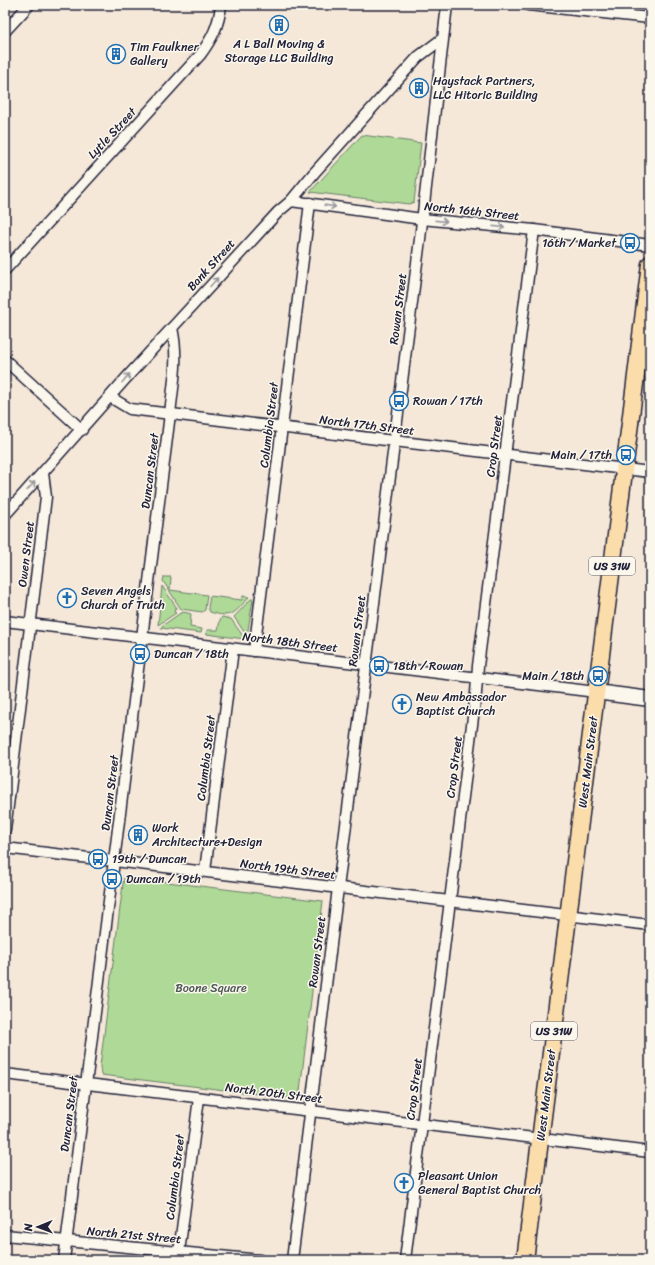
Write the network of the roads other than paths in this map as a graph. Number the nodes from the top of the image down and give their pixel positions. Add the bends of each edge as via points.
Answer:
1 (29, 5) edge
2 (222, 5) edge
3 (448, 5) edge
4 (528, 5) edge
5 (650, 18) edge
6 (5, 31) edge
7 (442, 39) junction
8 (291, 201) junction
9 (310, 203) junction
10 (422, 219) junction
11 (534, 230) junction
12 (650, 245) edge
13 (650, 264) edge
14 (5, 270) edge
15 (172, 328) junction
16 (5, 360) edge
17 (110, 397) junction
18 (170, 414) junction
19 (282, 428) junction
20 (82, 430) junction
21 (394, 441) junction
22 (506, 455) junction
23 (624, 470) junction
24 (43, 472) junction
25 (650, 472) edge
26 (5, 515) edge
27 (5, 621) edge
28 (31, 624) junction
29 (142, 638) junction
30 (233, 649) junction
31 (254, 651) junction
32 (366, 665) junction
33 (477, 678) junction
34 (596, 692) junction
35 (650, 699) edge
36 (5, 830) edge
37 (5, 848) edge
38 (114, 860) junction
39 (205, 871) junction
40 (338, 888) junction
41 (450, 901) junction
42 (569, 915) junction
43 (650, 925) edge
44 (5, 1074) edge
45 (86, 1084) junction
46 (198, 1098) junction
47 (310, 1111) junction
48 (422, 1125) junction
49 (540, 1139) junction
50 (650, 1152) edge
51 (5, 1235) edge
52 (66, 1241) junction
53 (178, 1256) edge
54 (64, 1260) edge
55 (260, 1260) edge
56 (292, 1260) edge
57 (406, 1260) edge
58 (525, 1260) edge

1 - 6 street
2 - 14 street, Lytle Street via 215,32 200,55
3 - 7 street, Rowan Street
4 - 5 street
7 - 8 street, Bank Street via 418,56
7 - 10 street, Rowan Street
8 - 9 street, North 16th Street
15 -> 8 street, Bank Street
9 -> 10 street, North 16th Street
9 - 19 street, Columbia Street
10 -> 11 street, North 16th Street
10 - 21 street, Rowan Street
11 - 12 street, North 16th Street
11 - 22 street, Crop Street
13 - 23 main road, West Main Street / US 31W
17 -> 15 street, Bank Street
15 - 18 street, Duncan Street via 176,356
16 - 20 street
17 - 18 street, North 17th Street via 130,409
17 - 20 street, Bank Street
18 - 19 street, North 17th Street
18 - 29 street, Duncan Street
19 - 21 street, North 17th Street
19 - 31 street, Columbia Street
20 - 24 street, Bank Street
21 - 22 street, North 17th Street
21 - 32 street, Rowan Street
22 - 23 street, North 17th Street
22 - 33 street, Crop Street
23 - 25 street, North 17th Street
23 - 34 main road, West Main Street / US 31W
26 -> 24 street, Bank Street
24 - 28 street, Owen Street via 46,497
27 - 28 street, North 18th Street
28 - 29 street, North 18th Street
28 - 36 street, Owen Street
29 - 30 street, North 18th Street
29 - 38 street, Duncan Street
30 - 31 street, North 18th Street
30 - 39 street, Columbia Street
31 - 32 street, North 18th Street
32 - 33 street, North 18th Street
32 - 40 street, Rowan Street
33 - 34 street, North 18th Street
33 - 41 street, Crop Street
34 - 35 street
34 - 42 main road, West Main Street / US 31W
37 - 38 street, North 19th Street
38 - 39 street, North 19th Street
38 - 45 street, Duncan Street
39 - 40 street, North 19th Street
40 - 41 street, North 19th Street
40 - 47 street, Rowan Street
41 - 42 street, North 19th Street
41 - 48 street, Crop Street
42 - 43 street, North 19th Street
42 - 49 main road, West Main Street / US 31W
44 - 45 street, North 20th Street
45 - 46 street, North 20th Street
45 - 52 street, Duncan Street
46 - 47 street, North 20th Street
46 - 53 street, Columbia Street
47 - 48 street, North 20th Street
47 - 56 street, Rowan Street
48 - 49 street, North 20th Street
48 - 57 street, Crop Street
49 - 50 street, North 20th Street
49 - 58 main road, West Main Street / US 31W
51 - 52 street, North 21st Street
52 - 53 street, North 21st Street
52 - 54 street, Duncan Street
53 - 55 street, North 21st Street

